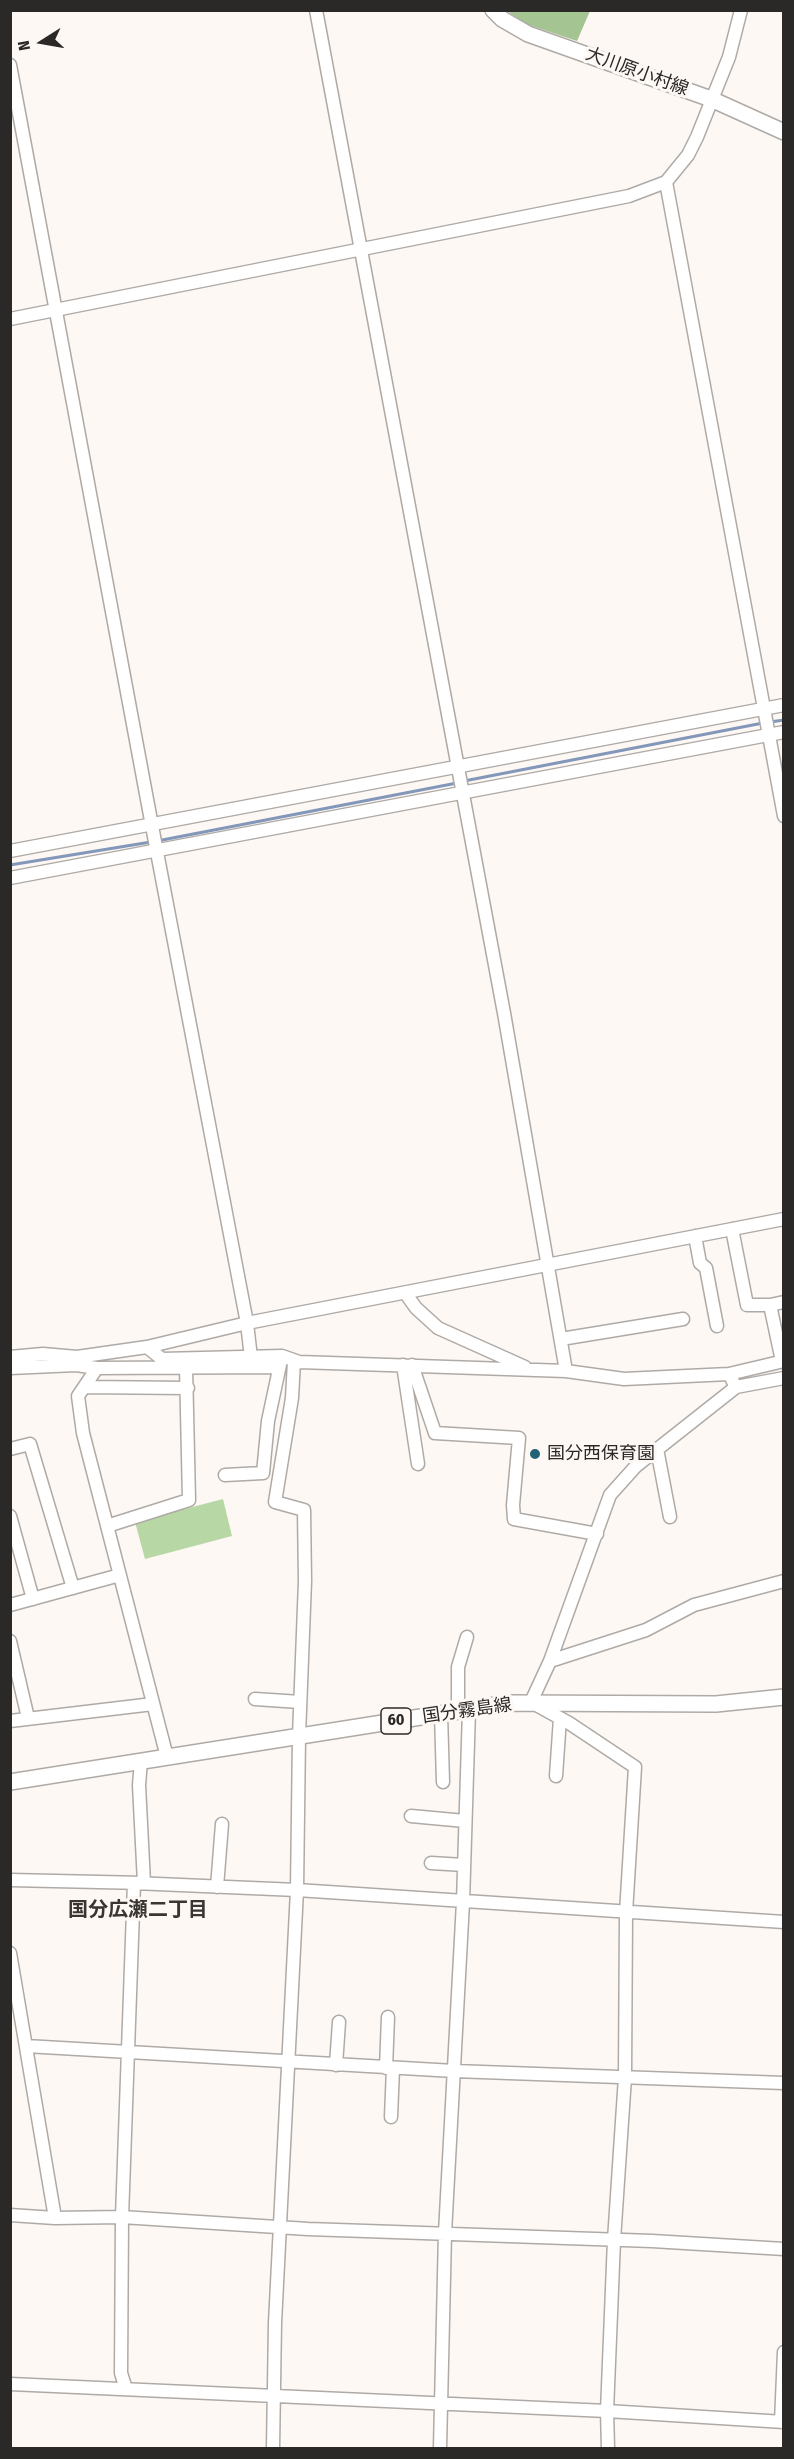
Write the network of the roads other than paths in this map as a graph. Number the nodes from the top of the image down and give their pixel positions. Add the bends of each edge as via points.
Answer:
1 (316, 10) edge
2 (493, 10) edge
3 (741, 10) edge
4 (10, 65) edge
5 (711, 99) junction
6 (783, 132) edge
7 (666, 182) junction
8 (360, 250) junction
9 (56, 310) junction
10 (10, 319) edge
11 (783, 705) edge
12 (763, 711) junction
13 (767, 732) junction
14 (783, 732) edge
15 (458, 768) junction
16 (461, 789) junction
17 (783, 816) edge
18 (152, 827) junction
19 (156, 848) junction
20 (10, 851) edge
21 (10, 878) edge
22 (783, 1220) edge
23 (732, 1229) junction
24 (695, 1236) junction
25 (548, 1264) junction
26 (406, 1294) junction
27 (783, 1302) edge
28 (770, 1305) junction
29 (682, 1319) dead end
30 (247, 1323) junction
31 (717, 1326) dead end
32 (561, 1339) junction
33 (147, 1347) junction
34 (10, 1357) edge
35 (251, 1358) junction
36 (76, 1361) junction
37 (783, 1361) edge
38 (285, 1362) junction
39 (162, 1364) junction
40 (408, 1365) junction
41 (186, 1367) junction
42 (10, 1368) edge
43 (97, 1368) junction
44 (566, 1371) junction
45 (540, 1372) junction
46 (729, 1374) junction
47 (783, 1378) edge
48 (84, 1387) junction
49 (736, 1387) junction
50 (188, 1388) junction
51 (10, 1449) edge
52 (657, 1449) junction
53 (418, 1464) dead end
54 (225, 1475) dead end
55 (10, 1516) edge
56 (670, 1517) dead end
57 (107, 1526) junction
58 (597, 1534) junction
59 (120, 1575) junction
60 (783, 1581) edge
61 (73, 1588) junction
62 (33, 1599) junction
63 (10, 1605) edge
64 (467, 1637) dead end
65 (10, 1641) edge
66 (550, 1661) junction
67 (255, 1699) dead end
68 (781, 1700) edge
69 (300, 1702) junction
70 (531, 1702) junction
71 (153, 1704) junction
72 (464, 1710) junction
73 (441, 1714) junction
74 (28, 1718) junction
75 (560, 1718) junction
76 (10, 1721) edge
77 (299, 1736) junction
78 (167, 1757) junction
79 (141, 1761) junction
80 (556, 1776) dead end
81 (10, 1782) edge
82 (443, 1782) dead end
83 (411, 1816) dead end
84 (465, 1821) junction
85 (222, 1824) dead end
86 (431, 1863) dead end
87 (464, 1865) junction
88 (10, 1880) edge
89 (134, 1883) junction
90 (217, 1887) junction
91 (297, 1890) junction
92 (463, 1902) junction
93 (626, 1914) junction
94 (783, 1922) edge
95 (10, 1953) edge
96 (388, 2017) dead end
97 (339, 2022) dead end
98 (26, 2046) junction
99 (128, 2052) junction
100 (288, 2063) junction
101 (336, 2065) junction
102 (390, 2068) junction
103 (454, 2071) junction
104 (625, 2077) junction
105 (783, 2083) edge
106 (391, 2117) dead end
107 (10, 2215) edge
108 (122, 2217) junction
109 (55, 2218) junction
110 (281, 2227) junction
111 (445, 2233) junction
112 (614, 2240) junction
113 (783, 2249) edge
114 (783, 2352) edge
115 (10, 2384) edge
116 (126, 2389) junction
117 (273, 2395) junction
118 (440, 2404) junction
119 (607, 2411) junction
120 (782, 2422) edge
121 (273, 2448) edge
122 (440, 2448) edge
123 (608, 2448) edge

1 - 8 street
2 - 5 main road, 大川原小村線 via 528,34
3 - 5 street via 729,57
4 - 9 street
5 - 6 main road, 大川原小村線
5 - 7 street via 688,155
7 - 8 street via 629,196
7 - 12 street
8 - 9 street
8 - 15 street
9 - 10 street
9 - 18 street
11 - 12 street
12 - 13 street
12 - 15 street
13 - 14 street
13 - 16 street
13 - 17 street
15 - 16 street
15 - 18 street
16 - 19 street
16 - 25 street
18 - 19 street
18 - 20 street
19 - 21 street
19 - 30 street
22 - 23 street
23 - 24 street
23 - 28 street via 747,1305
24 - 25 street
24 - 31 street via 700,1263 706,1268
25 - 26 street
25 - 32 street
26 - 30 street
26 - 45 street via 438,1328 513,1364
27 - 28 street
28 - 37 street
29 - 32 street
30 - 33 street
30 - 35 street
32 - 44 street
33 - 36 street
33 - 39 street
34 - 36 street via 43,1354
35 - 38 street
35 - 39 street
36 - 42 street
36 - 43 street
37 - 46 street
38 - 40 street
38 - 41 street
38 - 54 street via 268,1421 263,1473
38 - 69 street via 292,1398 275,1502 304,1510
39 - 41 street
39 - 43 street
40 - 45 street
40 - 53 street
40 - 58 street via 435,1433 519,1438 514,1519
41 - 50 street
43 - 48 street
44 - 45 street
44 - 46 street via 624,1380
46 - 49 street
47 - 49 street
48 - 50 street
48 - 57 street via 78,1396 83,1433
49 - 52 street
50 - 57 street via 189,1500
51 - 61 street via 30,1444
52 - 56 street
52 - 58 street via 610,1495
55 - 62 street
57 - 59 street
58 - 66 street
59 - 61 street
59 - 71 street
60 - 66 street via 694,1605 646,1630
61 - 62 street
62 - 63 street
64 - 72 street via 458,1667
65 - 74 street
66 - 70 street
67 - 69 street
68 - 70 main road, 国分霧島線 / 60 via 716,1704
69 - 77 street
70 - 72 main road, 国分霧島線 / 60
70 - 75 street
71 - 74 street
71 - 78 street
72 - 73 main road, 国分霧島線 / 60
72 - 84 street
73 - 77 main road, 国分霧島線 / 60
73 - 82 street
74 - 76 street
75 - 80 street
75 - 93 street via 634,1767
77 - 78 main road, 国分霧島線 / 60
77 - 91 street
78 - 79 main road, 国分霧島線 / 60
79 - 81 main road, 国分霧島線 / 60
79 - 89 street via 144,1883
83 - 84 street
84 - 87 street
85 - 90 street
86 - 87 street
87 - 92 street
88 - 89 street
89 - 90 street
89 - 99 street
90 - 91 street
91 - 92 street
91 - 100 street
92 - 93 street
92 - 103 street
93 - 94 street
93 - 104 street
95 - 98 street
96 - 102 street
97 - 101 street
98 - 99 street
98 - 109 street
99 - 100 street
99 - 108 street
100 - 101 street
100 - 110 street
101 - 102 street
102 - 103 street
102 - 106 street
103 - 104 street
103 - 111 street
104 - 105 street
104 - 112 street
107 - 109 street
108 - 109 street
108 - 110 street
108 - 116 street via 121,2373
110 - 111 street
110 - 117 street
111 - 112 street
111 - 118 street
112 - 113 street
112 - 119 street
114 - 120 street
115 - 116 street
116 - 117 street
117 - 118 street
117 - 121 street
118 - 119 street
118 - 122 street
119 - 120 street
119 - 123 street

